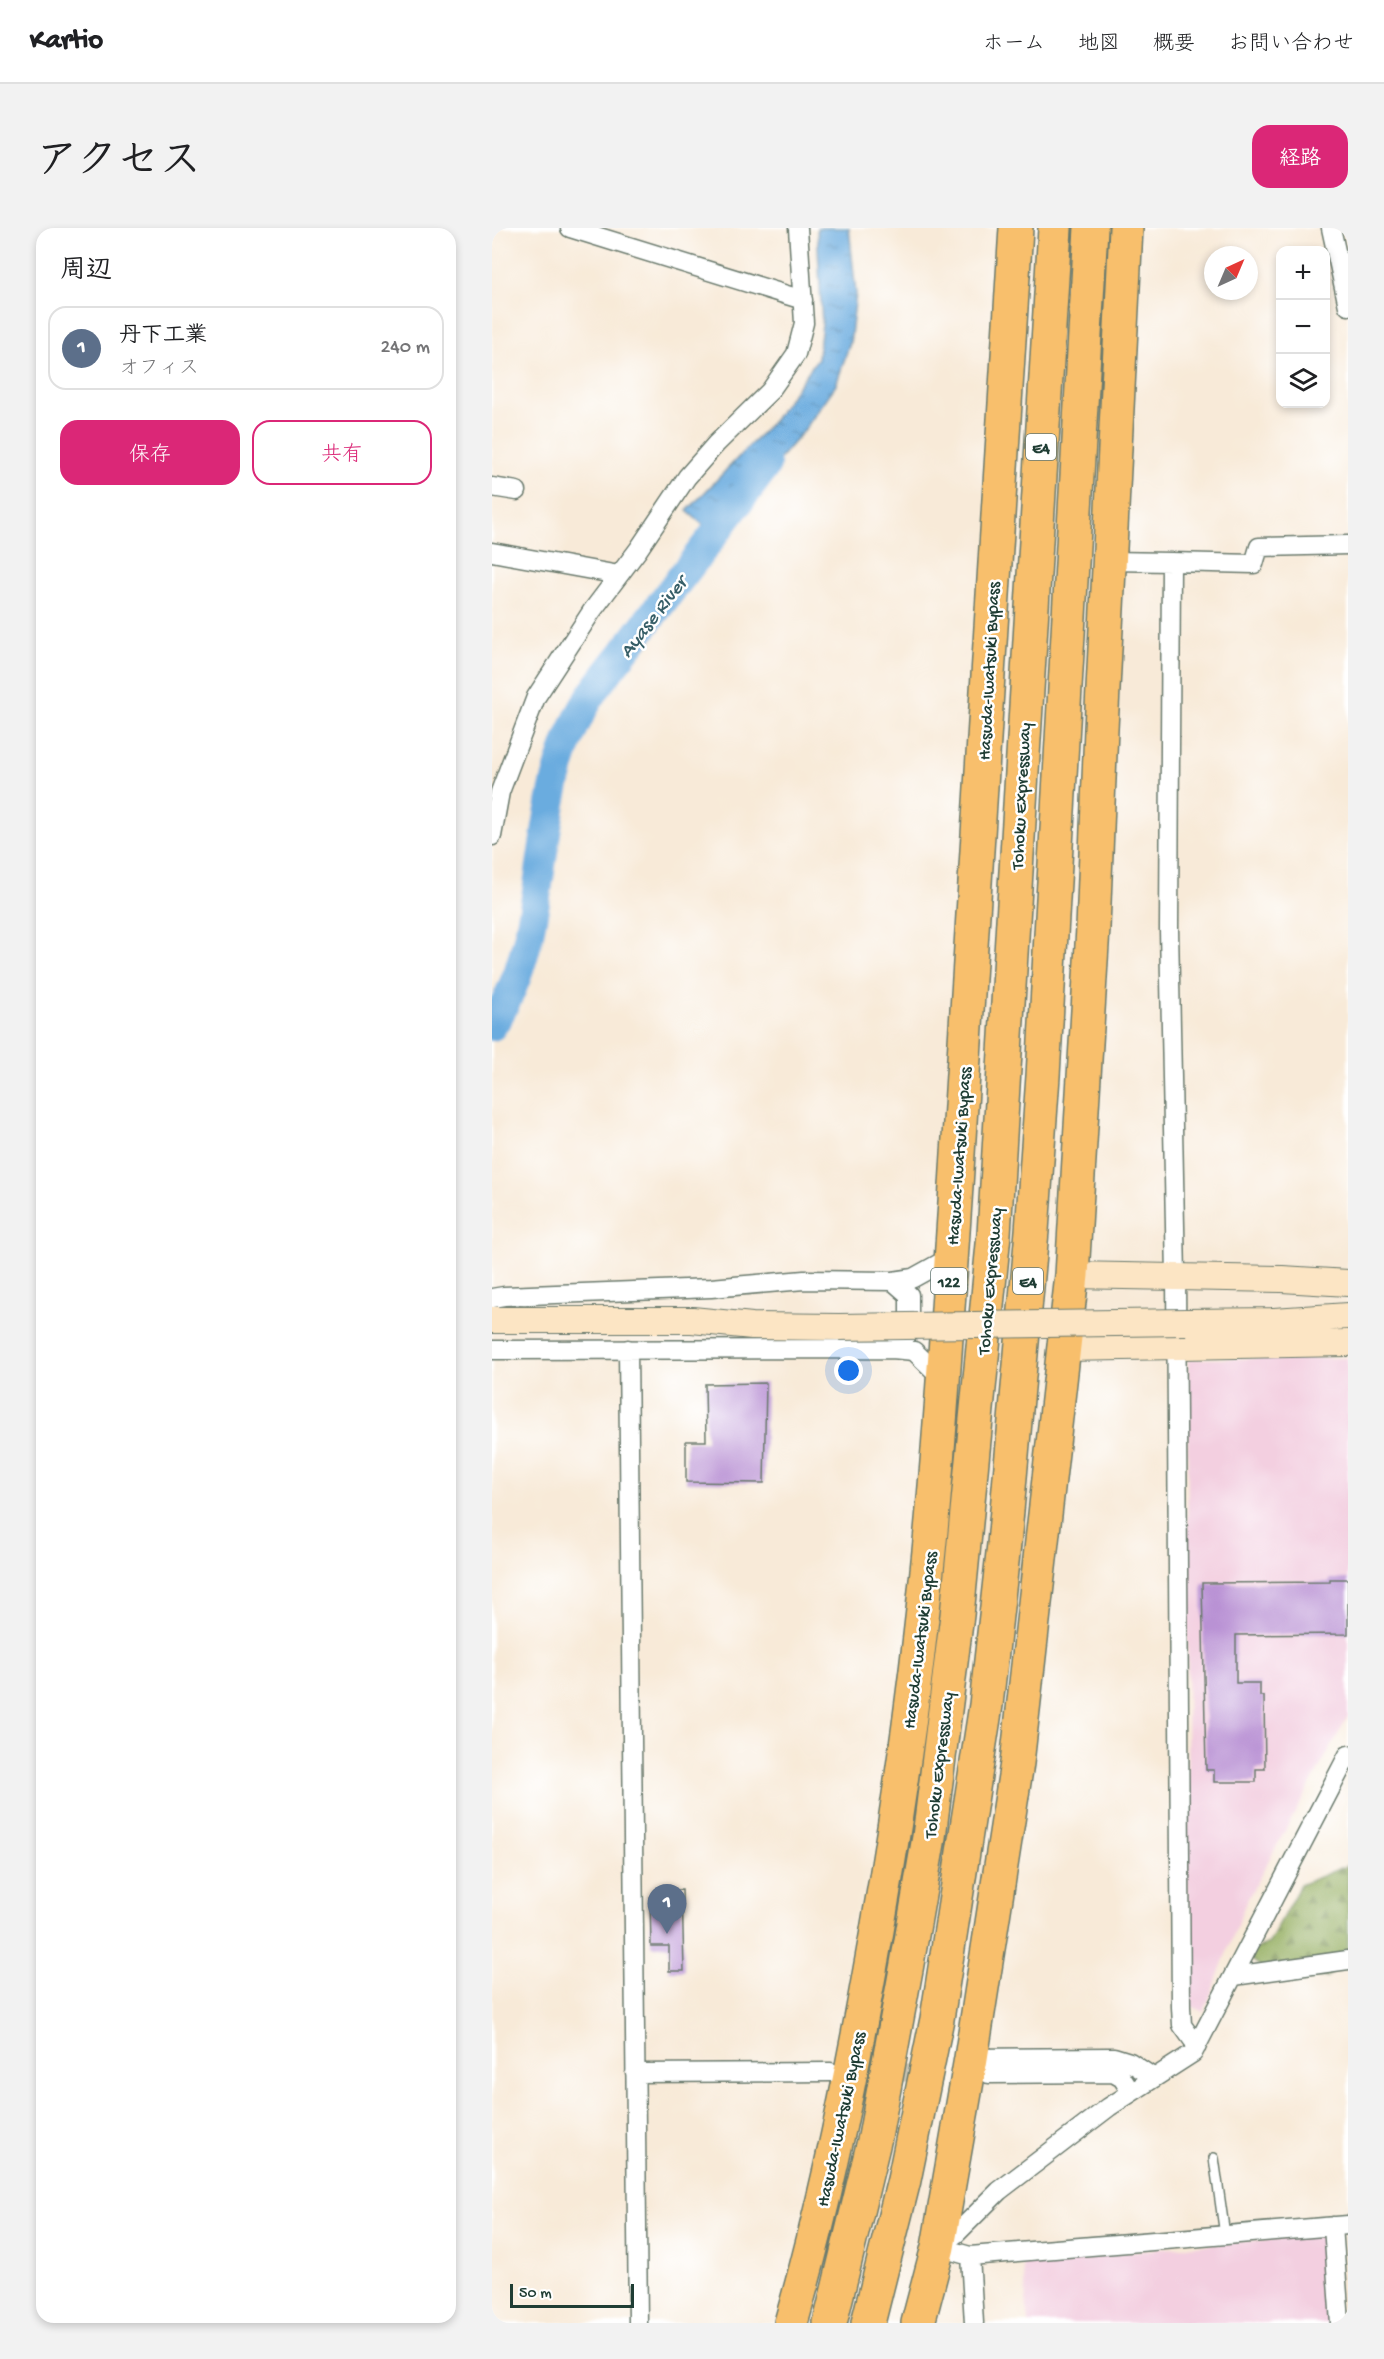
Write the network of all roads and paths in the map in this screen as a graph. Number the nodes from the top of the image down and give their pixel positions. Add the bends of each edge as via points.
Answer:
1 (570, 228) edge
2 (798, 228) edge
3 (1016, 228) edge
4 (1055, 228) edge
5 (1092, 228) edge
6 (1126, 228) edge
7 (1331, 228) edge
8 (803, 300) junction
9 (1348, 306) edge
10 (492, 487) edge
11 (517, 491) dead end
12 (1348, 545) edge
13 (492, 552) edge
14 (1109, 561) junction
15 (1171, 562) junction
16 (619, 575) junction
17 (496, 791) edge
18 (492, 836) edge
19 (951, 1257) junction
20 (1072, 1275) junction
21 (1176, 1276) junction
22 (893, 1281) junction
23 (1348, 1283) edge
24 (492, 1298) edge
25 (1347, 1316) edge
26 (492, 1320) edge
27 (1183, 1324) junction
28 (1348, 1343) edge
29 (1065, 1348) junction
30 (628, 1349) junction
31 (892, 1349) junction
32 (492, 1350) edge
33 (943, 1380) junction
34 (1348, 1755) edge
35 (1348, 1960) edge
36 (1234, 1976) junction
37 (1197, 2046) junction
38 (980, 2066) junction
39 (831, 2072) tunnel mouth
40 (635, 2073) junction
41 (1154, 2078) junction
42 (1131, 2092) junction
43 (1214, 2158) dead end
44 (1340, 2226) edge
45 (1225, 2235) junction
46 (938, 2247) junction
47 (970, 2256) junction
48 (638, 2323) edge
49 (791, 2323) edge
50 (830, 2323) edge
51 (868, 2323) edge
52 (918, 2323) edge
53 (974, 2323) edge
54 (1340, 2323) edge

1 - 8 street
2 - 8 street
3 - 19 highway, Hasuda-Iwatsuki Bypass / 122
4 - 50 highway, Tohoku Expressway / E4 via 994,1234 957,1615 929,1838 909,1952 875,2137
5 - 51 highway, Tohoku Expressway / E4 via 1034,1207 1003,1556 986,1705 937,2019 904,2180
6 - 14 highway
7 - 9 street
8 - 16 street via 804,323 796,354 770,391 687,477
10 - 11 street
12 - 15 street via 1259,548 1254,564
13 - 16 street
14 - 15 street
14 - 20 highway via 1093,928
15 - 21 street via 1169,929
16 - 17 street via 536,697
17 - 18 street
19 - 22 street via 913,1278
19 - 33 highway, Hasuda-Iwatsuki Bypass / 122
20 - 21 street
20 - 29 highway
21 - 23 street
21 - 27 street
22 - 24 street via 804,1280
22 - 31 street via 909,1295 909,1333
25 - 27 street via 1275,1306
26 - 27 street via 692,1320 755,1311 839,1318
27 - 28 street
27 - 29 street
27 - 37 street via 1181,2007 1182,2025
29 - 38 highway
30 - 31 street
30 - 32 street
30 - 40 street
31 - 33 street via 914,1351
33 - 49 highway, Hasuda-Iwatsuki Bypass / 122 via 914,1692 890,1864 847,2094
34 - 36 street
35 - 36 street
36 - 37 street
37 - 41 street via 1193,2053
38 - 41 street via 1114,2057 1130,2062
38 - 42 street via 1113,2073 1122,2078
38 - 46 highway
39 - 40 street
40 - 48 street
41 - 42 street
42 - 46 street via 999,2191
43 - 45 lane
44 - 45 street
44 - 54 street
45 - 47 street
46 - 47 street
46 - 52 highway
47 - 53 street

